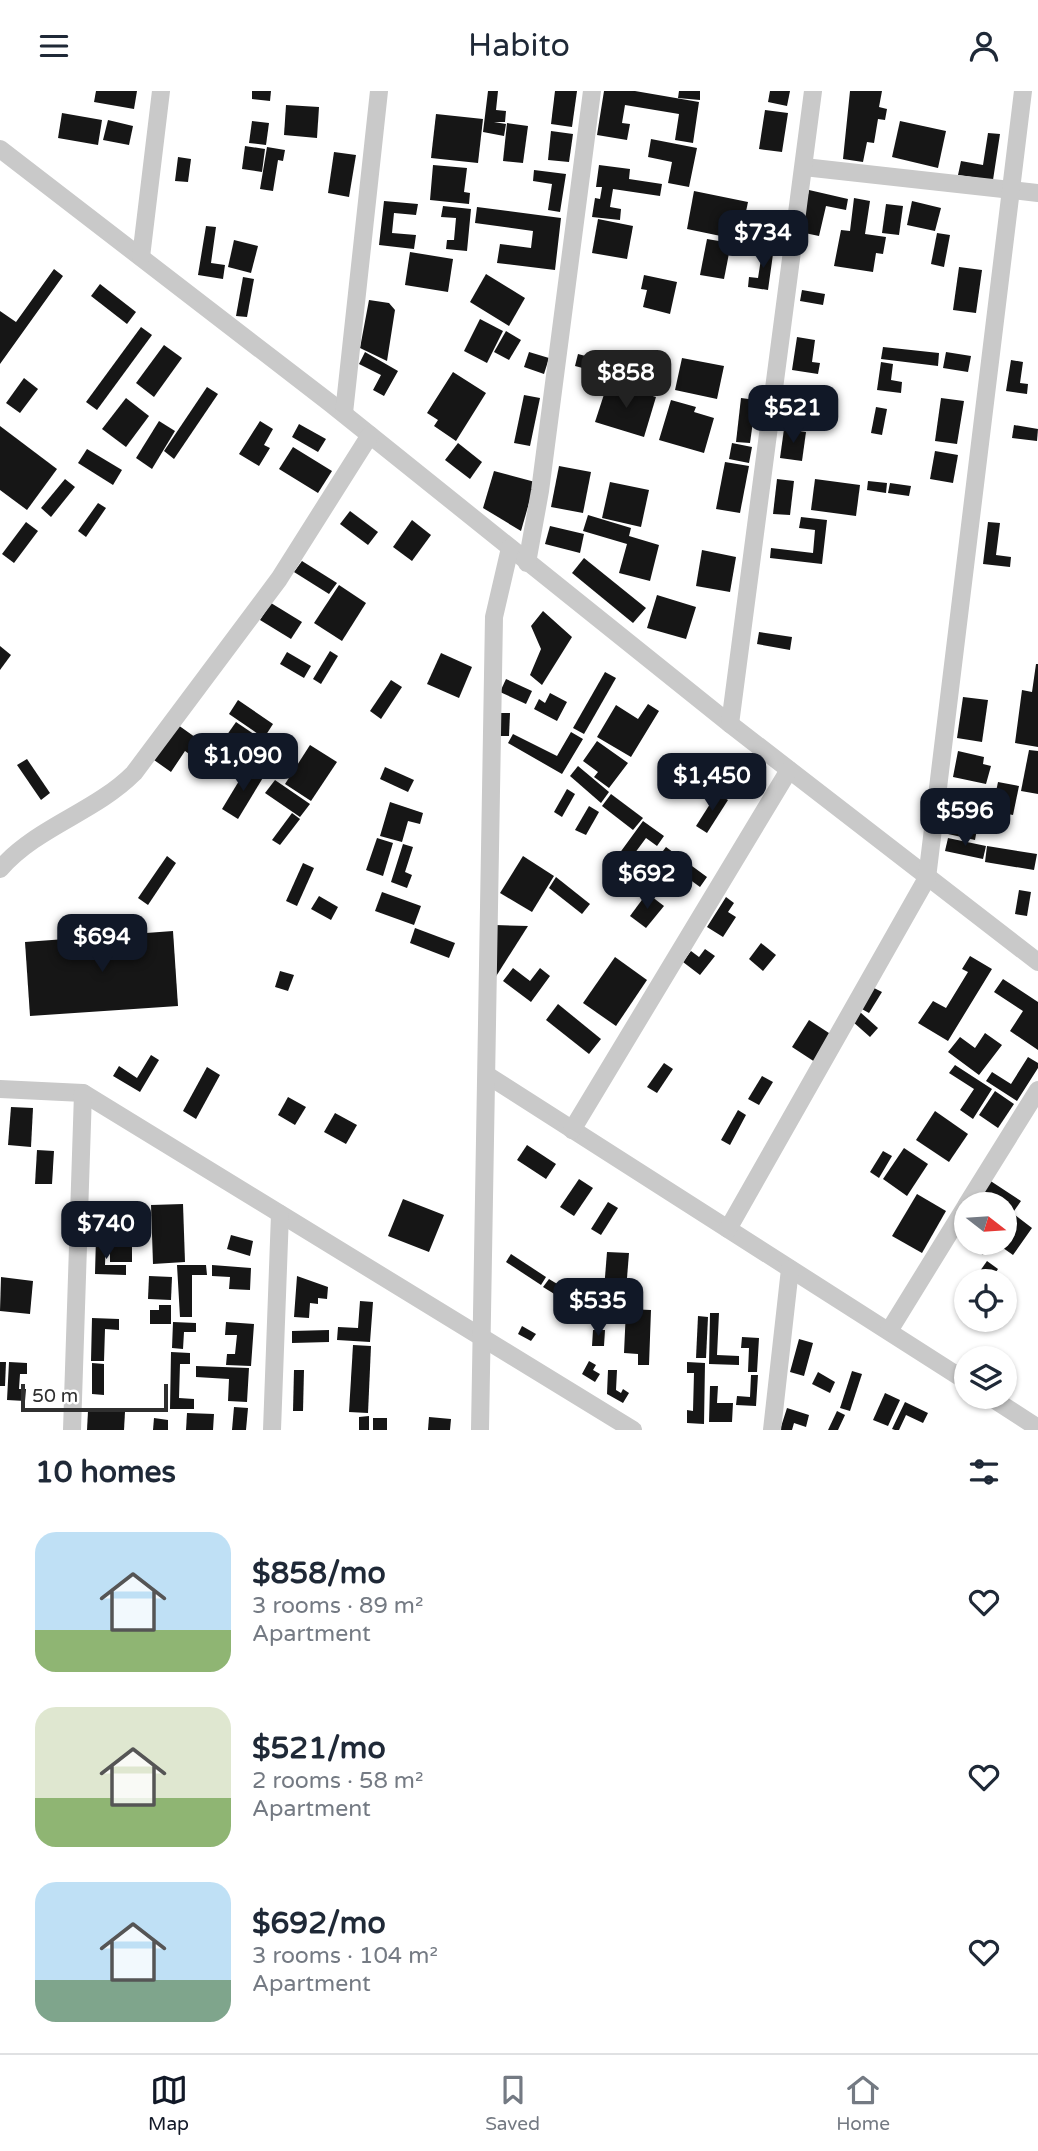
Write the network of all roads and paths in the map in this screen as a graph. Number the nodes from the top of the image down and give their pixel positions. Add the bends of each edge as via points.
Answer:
1 (161, 91) edge
2 (379, 91) edge
3 (592, 91) edge
4 (813, 91) edge
5 (1023, 91) edge
6 (0, 149) edge
7 (804, 167) junction
8 (1011, 190) junction
9 (1038, 193) edge
10 (141, 257) junction
11 (344, 413) junction
12 (370, 435) junction
13 (510, 548) junction
14 (527, 563) junction
15 (730, 725) junction
16 (789, 771) junction
17 (0, 869) edge
18 (927, 878) junction
19 (1038, 962) edge
20 (487, 1075) junction
21 (0, 1089) edge
22 (1038, 1090) edge
23 (83, 1093) junction
24 (572, 1130) junction
25 (975, 1192) edge
26 (279, 1213) junction
27 (954, 1226) edge
28 (728, 1229) junction
29 (790, 1269) junction
30 (888, 1331) junction
31 (482, 1340) junction
32 (954, 1373) edge
33 (1009, 1409) edge
34 (1038, 1428) edge
35 (72, 1430) edge
36 (272, 1430) edge
37 (480, 1430) edge
38 (633, 1430) edge
39 (772, 1430) edge

1 - 10 street
2 - 11 street
3 - 14 street
4 - 7 street
5 - 8 street
6 - 10 street
7 - 8 street
7 - 15 street
8 - 9 street
8 - 18 street
10 - 11 street
11 - 12 street
12 - 13 street
12 - 17 street via 279,579 134,773 113,795 52,825
13 - 14 street
13 - 20 street via 494,617
14 - 15 street
15 - 16 street
16 - 18 street
16 - 24 street
18 - 19 street
18 - 28 street
20 - 24 street
20 - 31 street
21 - 23 street
22 - 25 street
23 - 26 street
23 - 35 street
24 - 28 street
26 - 31 street
26 - 36 street
27 - 30 street
28 - 29 street
29 - 30 street
29 - 39 street
30 - 32 street
31 - 37 street
31 - 38 street
33 - 34 street

